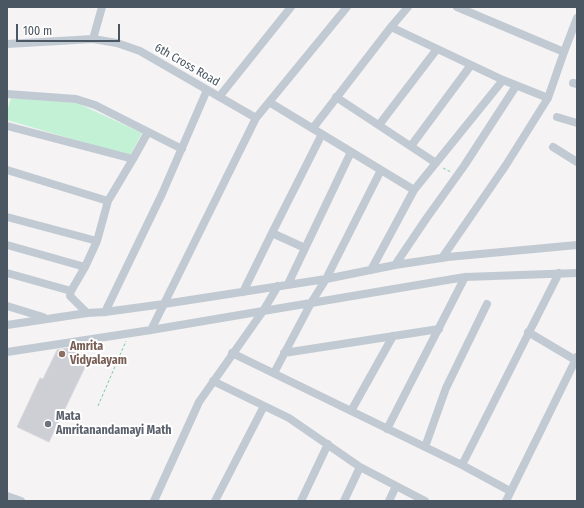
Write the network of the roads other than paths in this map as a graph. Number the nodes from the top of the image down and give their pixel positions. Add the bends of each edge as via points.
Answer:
1 (102, 7) edge
2 (291, 7) edge
3 (347, 7) edge
4 (408, 7) edge
5 (457, 7) edge
6 (577, 18) edge
7 (391, 27) junction
8 (93, 39) junction
9 (7, 44) edge
10 (437, 49) junction
11 (564, 52) junction
12 (471, 65) junction
13 (503, 80) junction
14 (516, 86) junction
15 (207, 90) junction
16 (8, 96) edge
17 (219, 97) junction
18 (336, 97) junction
19 (548, 98) junction
20 (269, 102) junction
21 (557, 117) dead end
22 (256, 118) junction
23 (577, 123) edge
24 (379, 125) junction
25 (7, 126) edge
26 (313, 128) junction
27 (148, 132) junction
28 (322, 134) junction
29 (411, 146) junction
30 (553, 147) dead end
31 (182, 149) junction
32 (351, 152) junction
33 (133, 159) junction
34 (577, 162) edge
35 (436, 163) junction
36 (7, 170) edge
37 (381, 170) junction
38 (414, 190) junction
39 (108, 201) junction
40 (7, 218) edge
41 (272, 233) junction
42 (97, 241) junction
43 (7, 245) edge
44 (577, 245) edge
45 (305, 248) junction
46 (442, 258) junction
47 (395, 265) junction
48 (85, 267) junction
49 (371, 270) junction
50 (7, 273) edge
51 (559, 273) junction
52 (577, 273) edge
53 (465, 277) junction
54 (326, 279) junction
55 (288, 284) junction
56 (278, 286) junction
57 (71, 291) junction
58 (243, 292) junction
59 (311, 303) junction
60 (164, 304) junction
61 (487, 304) dead end
62 (7, 306) edge
63 (263, 311) junction
64 (105, 312) junction
65 (87, 313) junction
66 (47, 319) junction
67 (7, 325) edge
68 (439, 329) junction
69 (151, 330) junction
70 (528, 332) junction
71 (393, 336) junction
72 (7, 352) edge
73 (232, 353) junction
74 (284, 353) junction
75 (576, 359) edge
76 (274, 373) junction
77 (213, 381) junction
78 (264, 406) junction
79 (351, 411) junction
80 (387, 428) junction
81 (328, 444) junction
82 (425, 447) junction
83 (462, 465) junction
84 (360, 467) junction
85 (396, 486) junction
86 (510, 492) junction
87 (7, 496) edge
88 (21, 501) edge
89 (154, 501) edge
90 (214, 501) edge
91 (301, 501) edge
92 (344, 501) edge
93 (389, 501) edge
94 (425, 501) edge
95 (506, 501) edge

1 - 8 street
2 - 17 street
3 - 20 street
4 - 7 street
5 - 11 street
6 - 11 street
7 - 10 street
7 - 18 street
8 - 9 street, 6th Cross Road
8 - 15 street, 6th Cross Road via 117,43 140,51
10 - 12 street
10 - 24 street
11 - 19 street
12 - 13 street
12 - 29 street
13 - 14 street
13 - 35 street
14 - 19 street
14 - 47 street
15 - 17 street, 6th Cross Road
15 - 31 street
16 - 27 street via 76,99
17 - 22 street, 6th Cross Road
18 - 24 street
18 - 26 street
19 - 46 street
20 - 22 street
20 - 26 street
21 - 23 street
22 - 60 street
24 - 29 street
25 - 33 street
26 - 28 street
27 - 31 street
27 - 33 street
28 - 32 street
28 - 41 street
29 - 35 street
30 - 34 street
31 - 64 street
32 - 37 street
32 - 45 street
33 - 39 street
35 - 38 street
36 - 39 street
37 - 38 street
37 - 54 street
38 - 49 street
39 - 42 street
40 - 42 street
41 - 45 street
41 - 58 street
42 - 48 street
43 - 48 street
44 - 46 street
45 - 55 street
46 - 47 street
47 - 49 street
48 - 57 street
49 - 54 street
50 - 57 street
51 - 52 street
51 - 53 street
51 - 70 street
53 - 59 street
53 - 68 street
54 - 55 street
54 - 59 street
55 - 56 street
56 - 58 street
56 - 63 street
57 - 65 street via 70,296
58 - 60 street
59 - 63 street
59 - 74 street
60 - 64 street
60 - 69 street
61 - 82 street via 446,388
62 - 66 street
63 - 69 street
63 - 73 street
64 - 65 street
65 - 66 street
66 - 67 street
68 - 71 street
68 - 80 street
69 - 72 street
70 - 75 street
70 - 83 street
71 - 74 street
71 - 79 street
73 - 76 street
73 - 77 street
74 - 76 street
75 - 86 street
76 - 79 street
77 - 78 street
77 - 89 street via 199,402
78 - 81 street via 289,418
78 - 90 street
79 - 80 street
80 - 82 street
81 - 84 street
81 - 91 street
82 - 83 street
83 - 86 street
84 - 85 street
84 - 92 street
85 - 93 street
85 - 94 street
86 - 95 street
87 - 88 street

